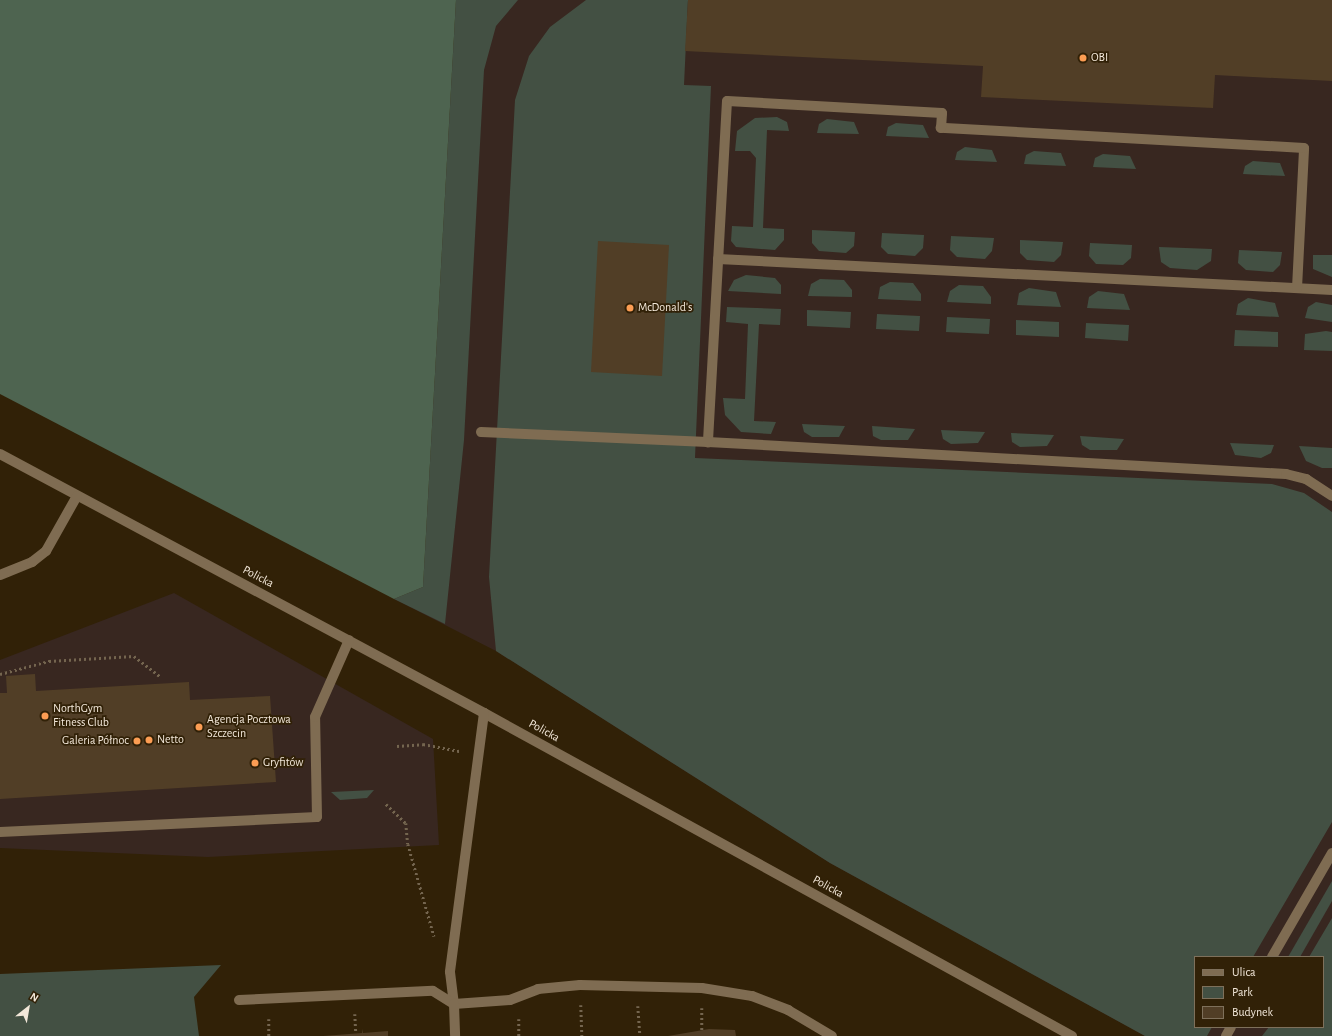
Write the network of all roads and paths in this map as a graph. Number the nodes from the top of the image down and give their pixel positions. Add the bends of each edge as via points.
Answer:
1 (718, 259) junction
2 (1296, 288) junction
3 (1332, 290) edge
4 (481, 432) dead end
5 (708, 442) junction
6 (0, 454) edge
7 (78, 496) junction
8 (1332, 496) edge
9 (0, 575) edge
10 (349, 640) junction
11 (0, 674) edge
12 (160, 676) dead end
13 (484, 713) junction
14 (397, 746) dead end
15 (478, 754) junction
16 (386, 804) dead end
17 (0, 832) edge
18 (1332, 853) edge
19 (1273, 956) edge
20 (450, 972) junction
21 (580, 985) junction
22 (636, 985) junction
23 (239, 1000) dead end
24 (454, 1004) junction
25 (640, 1035) edge
26 (455, 1036) edge
27 (582, 1036) edge
28 (832, 1036) edge
29 (1072, 1036) edge

1 - 2 street
1 - 2 street via 727,101 942,113 941,128 1304,148
1 - 5 street
2 - 3 street
4 - 5 street
5 - 8 street via 1286,474 1306,479
6 - 7 street, Policka
7 - 9 street via 46,551 32,562
7 - 10 street, Policka
10 - 13 street, Policka
10 - 17 street via 315,717 317,817
11 - 12 path via 49,661 134,656
13 - 15 street
13 - 29 street, Policka
14 - 15 path via 423,744
15 - 20 street
16 - 20 path via 406,823 424,904 440,958
18 - 19 street
20 - 24 street
21 - 22 street
21 - 24 street via 538,989 510,1000
21 - 27 path
22 - 25 path
22 - 28 street via 702,988 752,996 788,1010
23 - 24 street via 433,991
24 - 26 street

